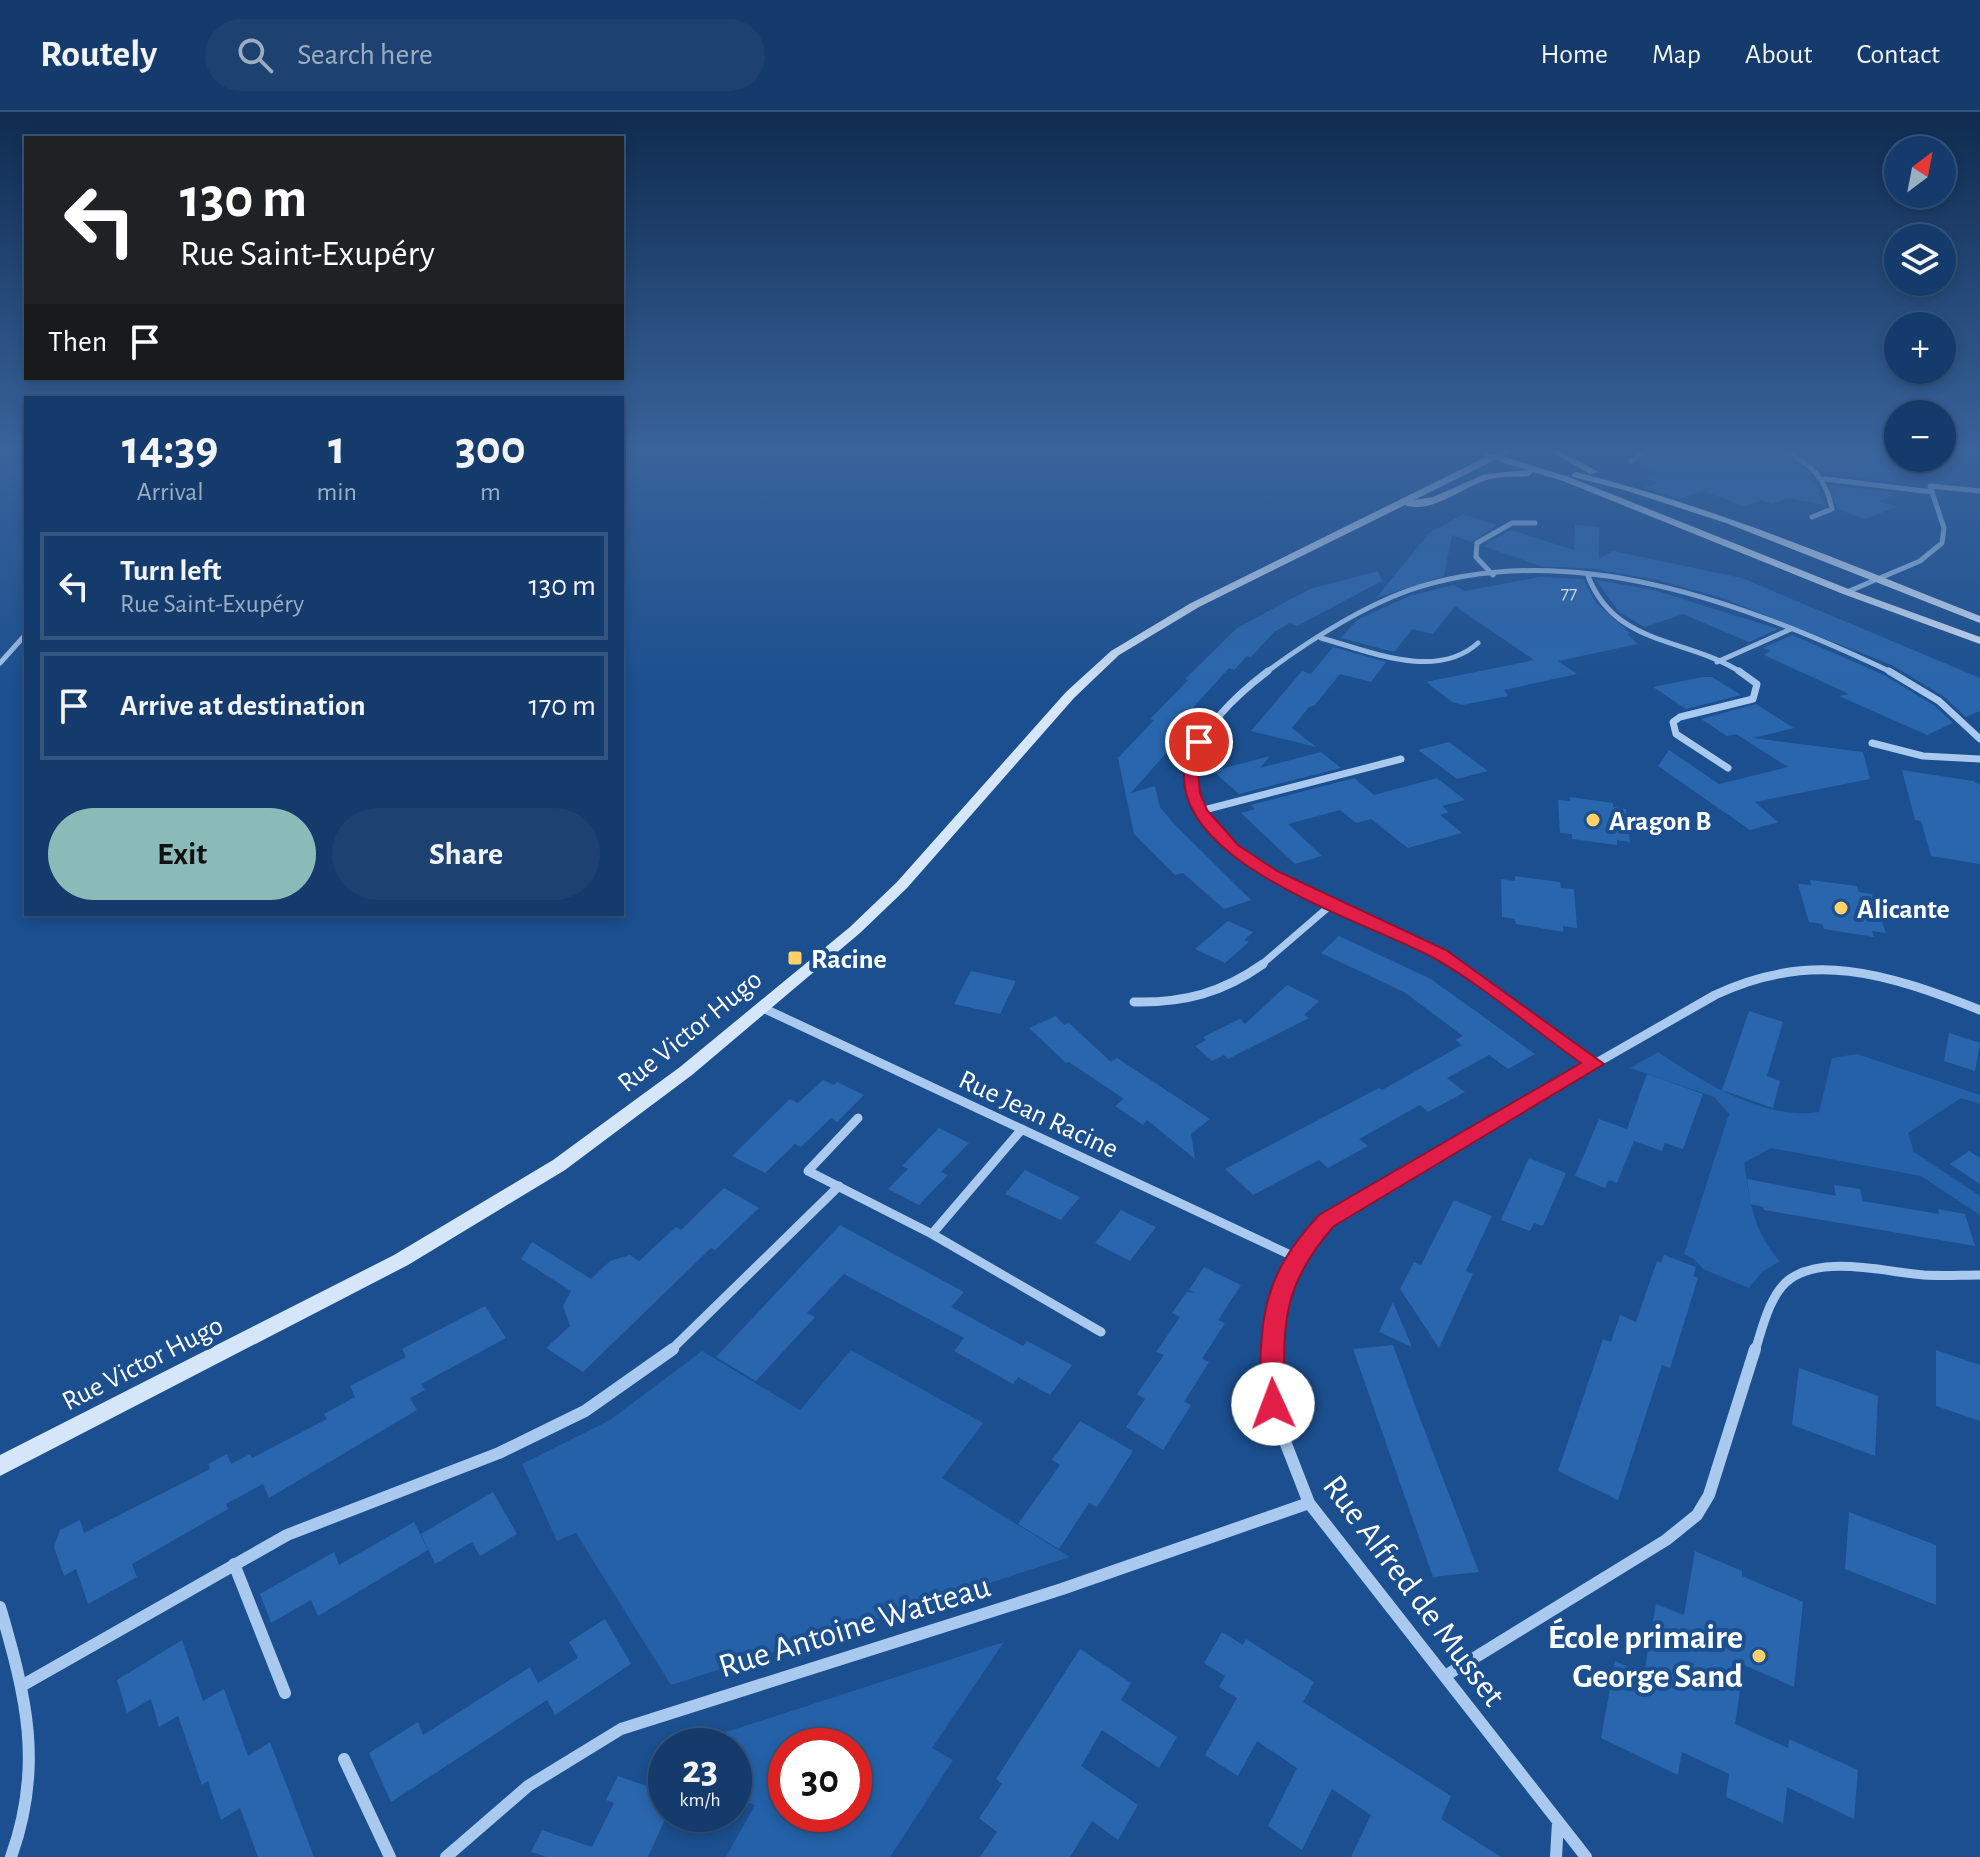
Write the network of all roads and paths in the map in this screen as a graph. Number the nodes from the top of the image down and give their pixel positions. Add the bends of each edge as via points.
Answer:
1 (1495, 532) edge
2 (1698, 532) edge
3 (1756, 532) edge
4 (1944, 532) edge
5 (1338, 533) edge
6 (1493, 575) junction
7 (1588, 576) junction
8 (1881, 578) junction
9 (1847, 592) junction
10 (1980, 620) edge
11 (1791, 629) junction
12 (24, 636) edge
13 (1320, 637) junction
14 (1980, 641) edge
15 (1478, 643) dead end
16 (1717, 662) junction
17 (0, 663) edge
18 (1980, 739) edge
19 (1872, 743) dead end
20 (1401, 759) dead end
21 (1980, 759) edge
22 (1728, 768) dead end
23 (1200, 811) junction
24 (1332, 904) junction
25 (1134, 1002) dead end
26 (763, 1008) junction
27 (1980, 1010) edge
28 (1595, 1064) junction
29 (858, 1118) dead end
30 (1022, 1129) junction
31 (839, 1186) junction
32 (932, 1234) junction
33 (1297, 1258) junction
34 (1980, 1275) edge
35 (1101, 1332) dead end
36 (0, 1466) edge
37 (1309, 1503) junction
38 (234, 1564) junction
39 (0, 1607) edge
40 (1445, 1676) junction
41 (23, 1685) junction
42 (285, 1693) dead end
43 (344, 1759) dead end
44 (1558, 1821) junction
45 (11, 1857) edge
46 (390, 1857) edge
47 (446, 1857) edge
48 (1556, 1857) edge
49 (1586, 1857) edge

1 - 6 street via 1477,543 1475,554
2 - 9 main road
3 - 8 main road
4 - 8 street via 1943,544 1933,555
5 - 26 main road, Rue Victor Hugo via 1173,616 1115,653 1052,714 902,885
6 - 7 street
6 - 13 street via 1409,591
7 - 11 street via 1703,597
7 - 16 street via 1593,598 1610,613
8 - 9 street
8 - 10 main road
9 - 14 main road
11 - 16 street
11 - 18 street via 1921,689
12 - 17 street
13 - 15 street via 1431,663 1463,659
13 - 23 street via 1249,685 1199,742 1190,781
16 - 22 street via 1754,680 1756,695 1680,717 1672,727
19 - 21 street via 1923,756
20 - 23 street
23 - 24 street via 1244,858
24 - 25 street via 1232,985 1194,1001
24 - 28 street via 1440,954
26 - 30 street, Rue Jean Racine
26 - 36 main road, Rue Victor Hugo via 620,1122 481,1214
27 - 28 street, Rue Alfred de Musset via 1877,975 1785,970 1756,977
28 - 33 street, Rue Alfred de Musset via 1343,1208
29 - 31 street via 808,1171
30 - 32 street
30 - 33 street, Rue Jean Racine
31 - 32 street
31 - 38 street via 681,1343 585,1411 499,1453 287,1535
32 - 35 street
33 - 37 street, Rue Alfred de Musset via 1280,1288 1271,1372 1279,1436
34 - 40 street via 1831,1267 1787,1281 1765,1318 1716,1478 1697,1515 1666,1540
37 - 40 street, Rue Alfred de Musset
37 - 47 street, Rue Antoine Watteau via 1062,1589 621,1729 527,1784
38 - 41 street
38 - 42 street
39 - 41 street
40 - 44 street, Rue Alfred de Musset
41 - 45 street via 30,1717 31,1782
43 - 46 street
44 - 48 street
44 - 49 street, Rue Alfred de Musset

